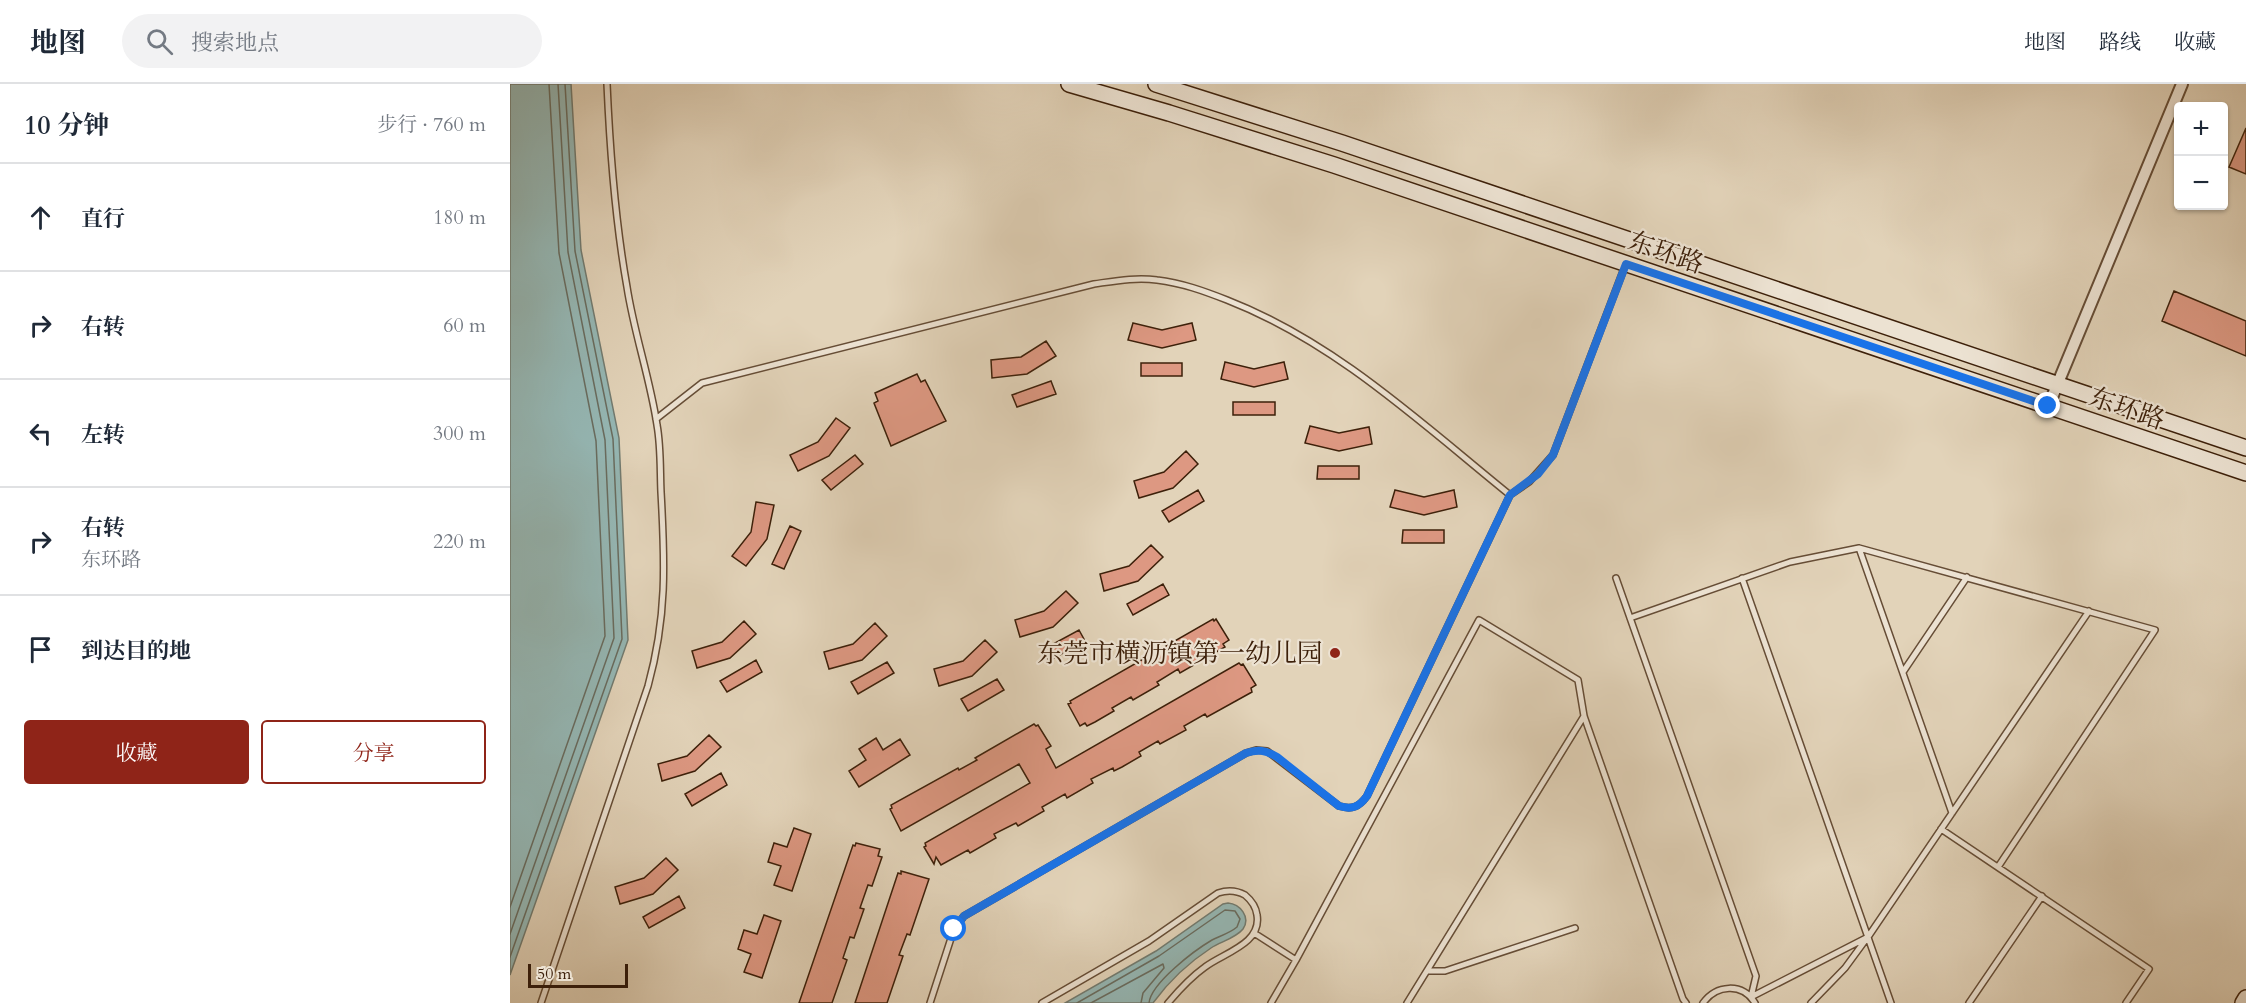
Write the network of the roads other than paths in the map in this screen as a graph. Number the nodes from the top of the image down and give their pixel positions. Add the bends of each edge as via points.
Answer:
1 (607, 84) edge
2 (1068, 84) edge
3 (1155, 84) edge
4 (2182, 84) edge
5 (1626, 264) junction
6 (2057, 384) junction
7 (2048, 406) junction
8 (656, 419) junction
9 (2246, 448) edge
10 (2246, 473) edge
11 (1510, 495) junction
12 (1859, 548) junction
13 (1616, 578) dead end
14 (1742, 578) junction
15 (1967, 578) junction
16 (2089, 611) junction
17 (1630, 618) junction
18 (1903, 672) junction
19 (1584, 716) junction
20 (1952, 813) junction
21 (1941, 829) junction
22 (1998, 867) junction
23 (2042, 896) junction
24 (1575, 928) dead end
25 (1254, 933) junction
26 (1868, 937) junction
27 (1296, 960) junction
28 (1427, 971) junction
29 (1751, 997) junction
30 (2246, 998) edge
31 (541, 1003) edge
32 (930, 1003) edge
33 (1042, 1003) edge
34 (1168, 1003) edge
35 (1270, 1003) edge
36 (1407, 1003) edge
37 (1686, 1003) edge
38 (1703, 1003) edge
39 (1755, 1003) edge
40 (1811, 1003) edge
41 (1891, 1003) edge
42 (1969, 1003) edge
43 (2126, 1003) edge
44 (2243, 1003) edge

1 - 8 lane via 621,249
2 - 5 main road, 东环路 via 1272,145
3 - 6 main road, 东环路 via 1332,139
4 - 6 street
5 - 7 main road, 东环路
5 - 11 lane via 1553,455 1534,478
6 - 7 street
6 - 9 main road, 东环路
7 - 10 main road, 东环路
8 - 11 lane via 702,382 1094,284 1156,280 1187,285 1242,306 1315,343
8 - 31 lane via 665,573 656,658
11 - 32 lane via 1362,803 1355,807 1339,806 1267,751 1246,753 964,916 954,929
12 - 14 lane via 1790,562
12 - 15 lane
12 - 18 lane
13 - 17 lane
14 - 17 lane
14 - 26 lane
15 - 16 lane
15 - 18 lane
16 - 20 lane
16 - 22 lane via 2155,630
17 - 29 lane via 1756,976
18 - 20 lane
19 - 27 lane via 1578,680 1479,620
19 - 28 lane
19 - 37 lane
20 - 21 lane
21 - 22 lane
21 - 26 lane
22 - 23 lane
23 - 42 lane
23 - 43 lane via 2150,969
24 - 28 lane via 1445,971
25 - 27 lane
25 - 33 lane via 1258,920 1252,902 1227,890
25 - 34 lane via 1244,944 1199,972
26 - 29 lane
26 - 40 lane
26 - 41 lane
27 - 35 lane
28 - 36 lane
29 - 38 lane via 1730,987 1719,989
29 - 39 lane
30 - 44 main road

